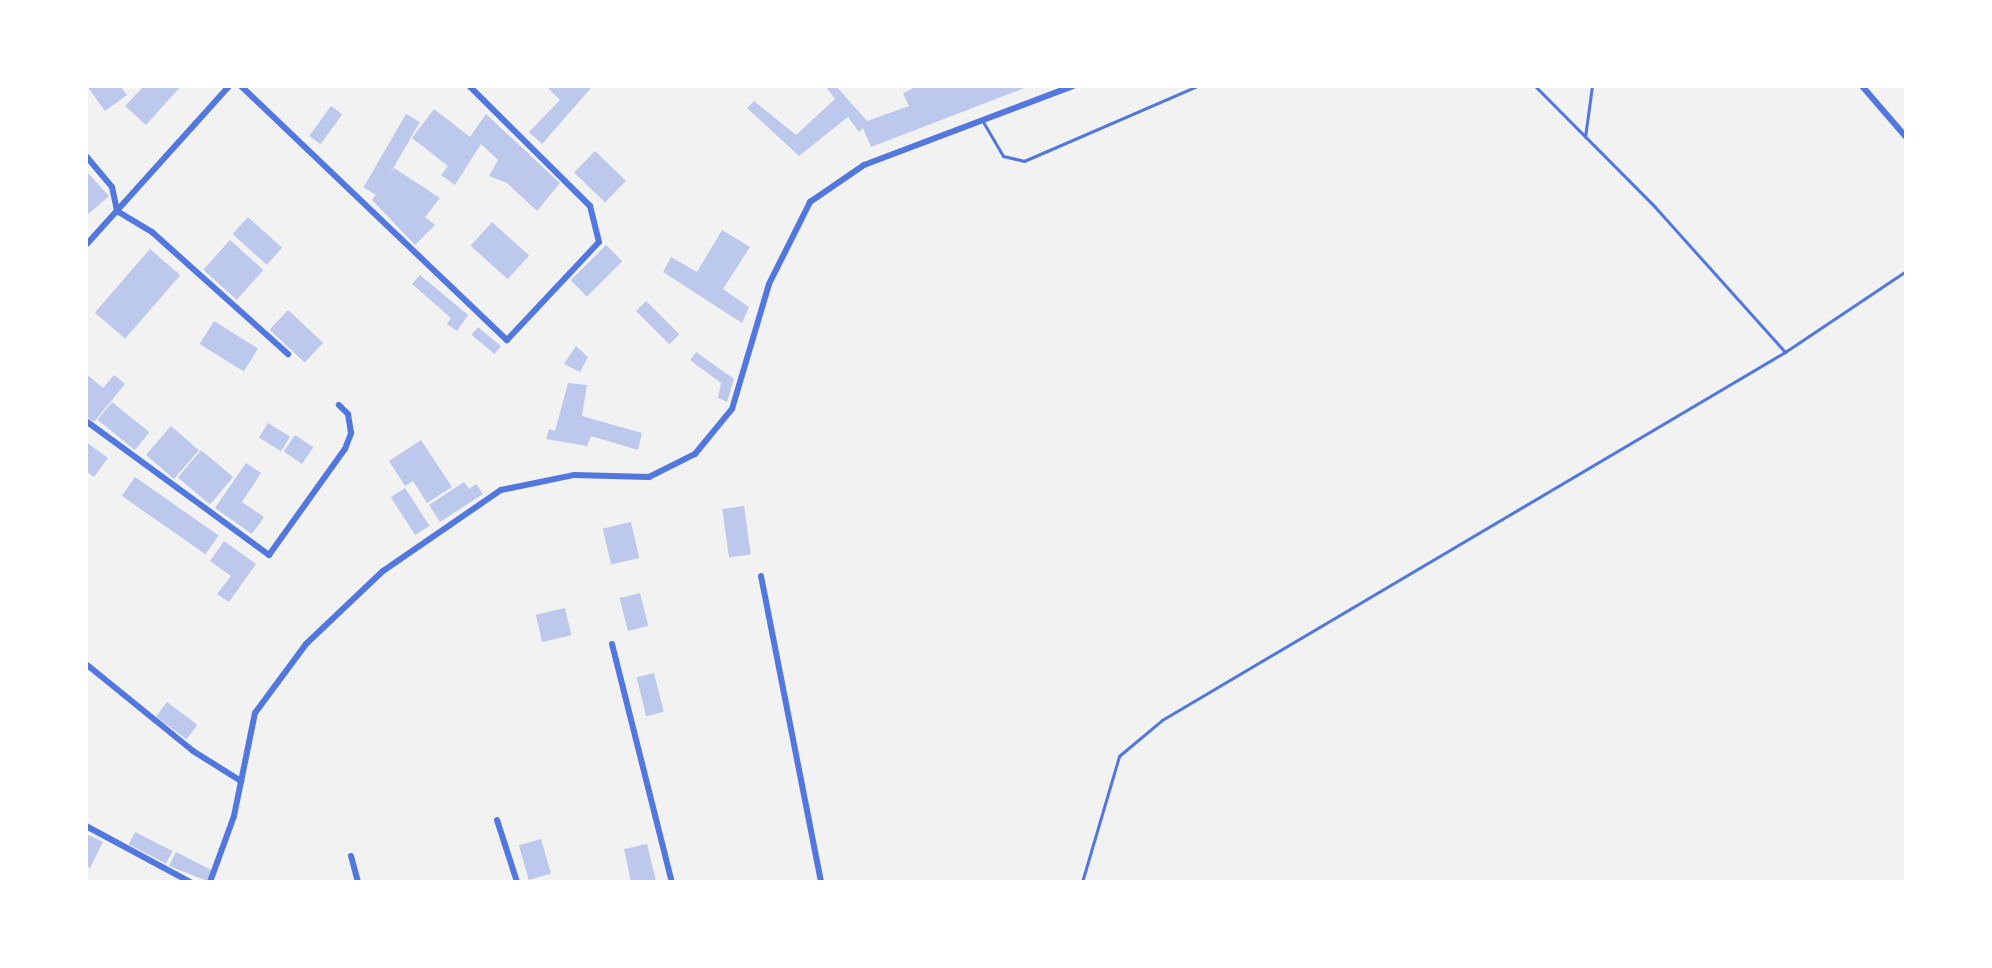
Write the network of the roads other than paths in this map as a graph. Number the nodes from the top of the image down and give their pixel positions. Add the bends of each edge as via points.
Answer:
1 (229, 86) edge
2 (241, 86) edge
3 (469, 86) edge
4 (1073, 86) edge
5 (1197, 86) edge
6 (1535, 86) edge
7 (1592, 86) edge
8 (1862, 86) edge
9 (982, 120) junction
10 (1585, 137) junction
11 (1906, 137) edge
12 (86, 156) edge
13 (117, 211) junction
14 (86, 245) edge
15 (1906, 271) edge
16 (1785, 352) junction
17 (288, 354) dead end
18 (339, 405) dead end
19 (86, 421) edge
20 (761, 576) dead end
21 (612, 644) dead end
22 (86, 664) edge
23 (241, 781) junction
24 (497, 820) dead end
25 (86, 826) edge
26 (351, 856) dead end
27 (190, 882) edge
28 (210, 882) edge
29 (358, 882) edge
30 (517, 882) edge
31 (672, 882) edge
32 (821, 882) edge
33 (1082, 882) edge

1 - 13 street
2 - 3 street via 507,340 599,242 590,206
4 - 9 street
5 - 9 lane via 1024,161 1003,156
6 - 10 lane
7 - 10 lane
8 - 11 street
9 - 23 street via 864,165 810,202 769,284 732,409 695,454 649,477 574,475 501,490 383,571 306,644 255,713
10 - 16 lane
12 - 13 street via 112,187
13 - 14 street
13 - 17 street via 152,232
15 - 16 lane
16 - 33 lane via 1162,720 1119,756
18 - 19 street via 348,414 351,433 345,449 269,555
20 - 32 street
21 - 31 street
22 - 23 street via 193,751
23 - 28 street
24 - 30 street
25 - 27 street
26 - 29 street

